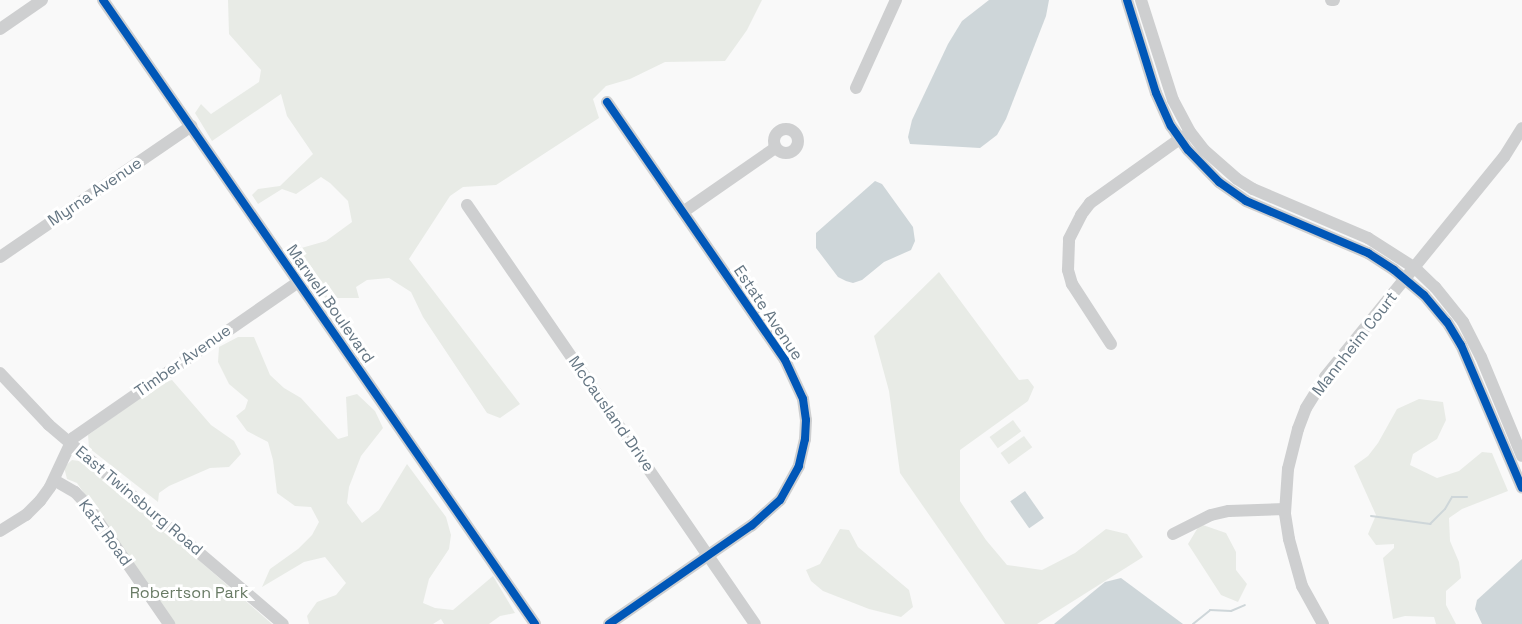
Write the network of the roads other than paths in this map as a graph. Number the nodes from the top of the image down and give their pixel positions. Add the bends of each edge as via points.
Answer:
1 (42, 0) edge
2 (103, 0) edge
3 (896, 0) edge
4 (1127, 0) edge
5 (1141, 0) edge
6 (0, 29) edge
7 (856, 88) dead end
8 (607, 102) dead end
9 (190, 126) junction
10 (1522, 128) edge
11 (1190, 132) junction
12 (1179, 139) junction
13 (775, 148) dead end
14 (467, 205) dead end
15 (683, 212) junction
16 (0, 257) edge
17 (1410, 273) junction
18 (298, 282) junction
19 (1111, 344) dead end
20 (0, 373) edge
21 (70, 443) junction
22 (1518, 458) edge
23 (54, 480) junction
24 (1522, 488) edge
25 (1286, 509) junction
26 (0, 531) edge
27 (1173, 534) dead end
28 (709, 555) junction
29 (169, 624) edge
30 (283, 624) edge
31 (534, 624) edge
32 (609, 624) edge
33 (755, 624) edge
34 (1323, 624) edge

1 - 6 street
2 - 9 street, Marwell Boulevard
3 - 7 street
4 - 12 street via 1155,93
5 - 11 street via 1173,100
8 - 15 street, Estate Avenue
9 - 16 street, Myrna Avenue
9 - 18 street, Marwell Boulevard
10 - 17 street, Mannheim Court via 1504,157
11 - 12 street
11 - 17 street via 1220,165 1253,189 1368,238
12 - 17 street via 1206,170 1246,201
12 - 19 street via 1090,203 1070,239 1068,270 1072,284
13 - 15 street
14 - 28 street, McCausland Drive
15 - 28 street, Estate Avenue via 785,360 803,399 806,420 803,452 788,490 763,517
17 - 22 street via 1463,322 1481,357
17 - 25 street, Mannheim Court via 1325,377 1306,408 1287,469
18 - 21 street, Timber Avenue
18 - 31 street, Marwell Boulevard
20 - 21 street, East Twinsburg Road
21 - 23 street
21 - 30 street, East Twinsburg Road
22 - 24 street
23 - 26 street via 30,511
23 - 29 street, Katz Road via 75,492 87,505
25 - 27 street via 1211,515
25 - 34 street, Mannheim Court via 1294,563 1309,602
28 - 32 street, Estate Avenue
28 - 33 street, McCausland Drive

